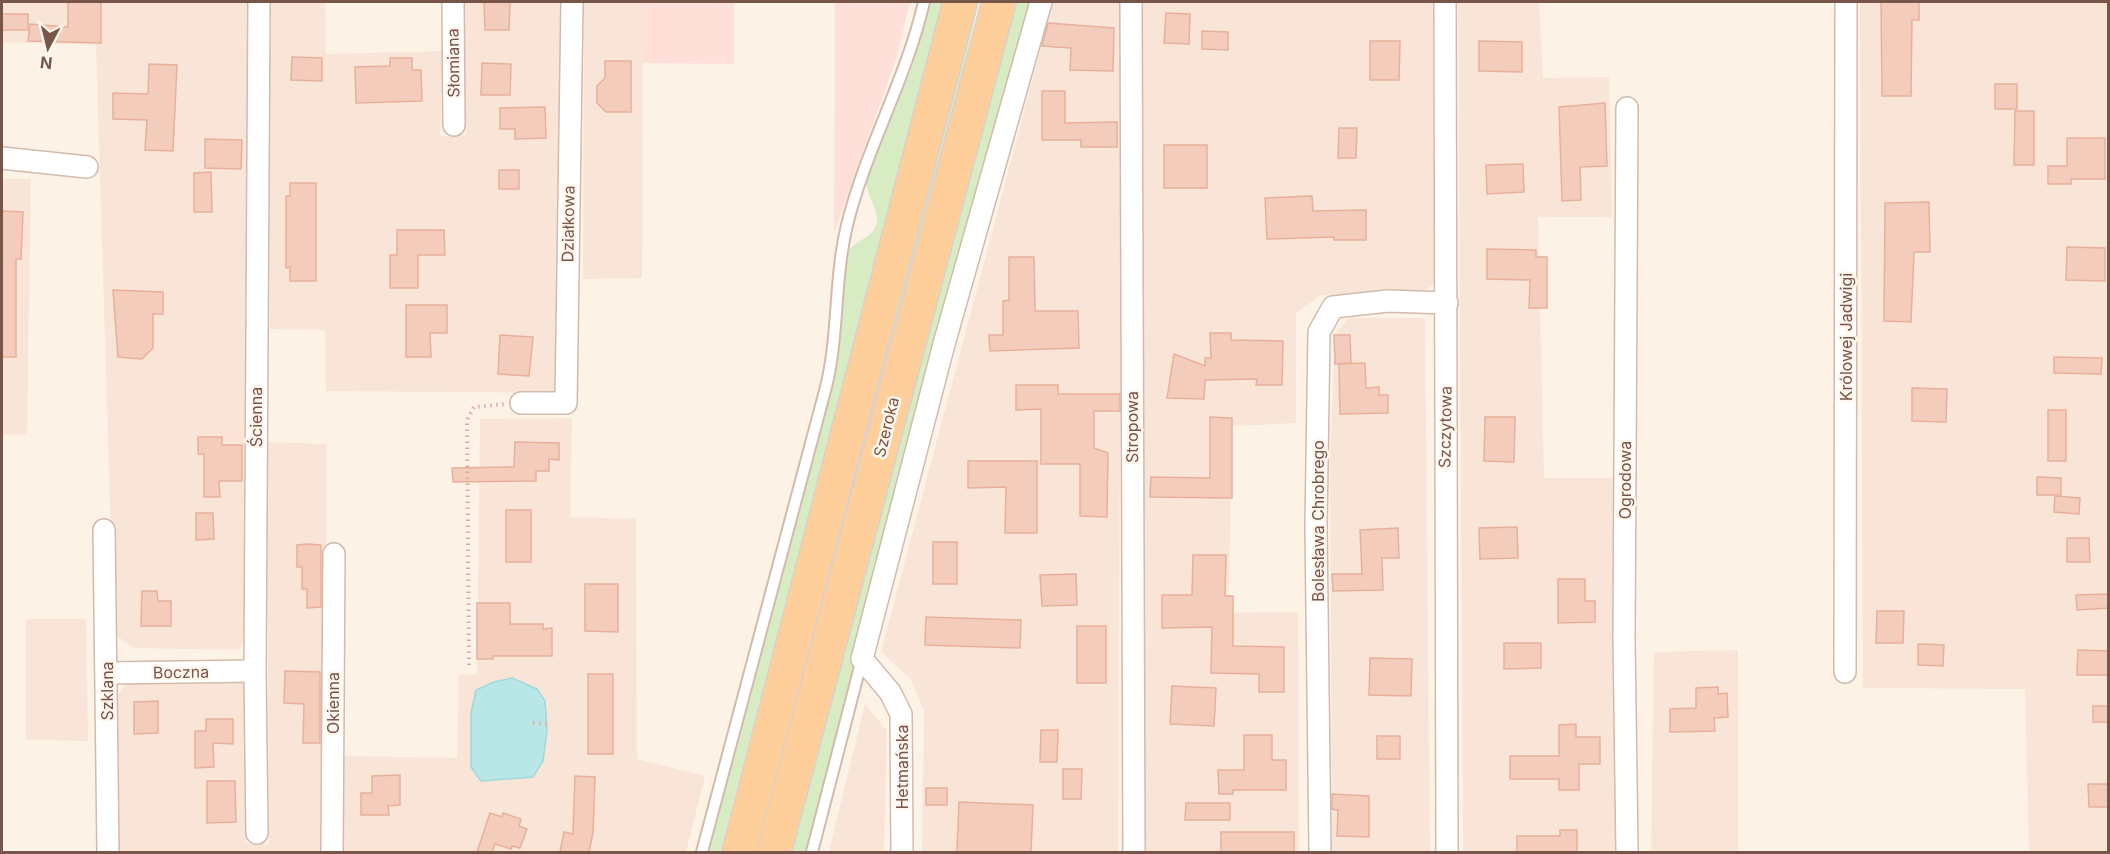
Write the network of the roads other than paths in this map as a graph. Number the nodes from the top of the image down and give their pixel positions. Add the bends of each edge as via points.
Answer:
1 (259, 2) edge
2 (453, 2) edge
3 (572, 2) edge
4 (924, 2) edge
5 (960, 2) edge
6 (999, 2) edge
7 (1041, 2) edge
8 (1131, 2) edge
9 (1445, 2) edge
10 (1846, 2) edge
11 (1627, 108) dead end
12 (454, 125) dead end
13 (2, 158) edge
14 (87, 167) dead end
15 (1447, 303) junction
16 (521, 403) road end
17 (104, 530) dead end
18 (334, 554) dead end
19 (862, 659) junction
20 (255, 671) junction
21 (1845, 672) dead end
22 (107, 673) junction
23 (258, 833) dead end
24 (108, 852) edge
25 (332, 852) edge
26 (702, 852) edge
27 (739, 852) edge
28 (774, 852) edge
29 (812, 852) edge
30 (902, 852) edge
31 (1134, 852) edge
32 (1320, 852) edge
33 (1447, 852) edge
34 (1628, 852) edge

1 - 20 street, Ścienna
2 - 12 street, Słomiana
3 - 16 street, Działkowa via 566,403
4 - 26 lane via 907,63 862,176 847,226 826,387
5 - 27 main road, Szeroka
6 - 28 main road, Szeroka
7 - 19 street via 944,344
8 - 31 street, Stropowa
9 - 15 street, Szczytowa
10 - 21 street, Królowej Jadwigi
11 - 34 street, Ogrodowa via 1624,638
13 - 14 street
15 - 32 street, Bolesława Chrobrego via 1388,301 1333,307 1319,332 1316,527
15 - 33 street, Szczytowa
17 - 22 street, Szklana
18 - 25 street, Okienna
19 - 29 lane
19 - 30 street, Hetmańska via 890,692 901,714
20 - 22 street, Boczna
20 - 23 street, Ścienna
22 - 24 street, Szklana

